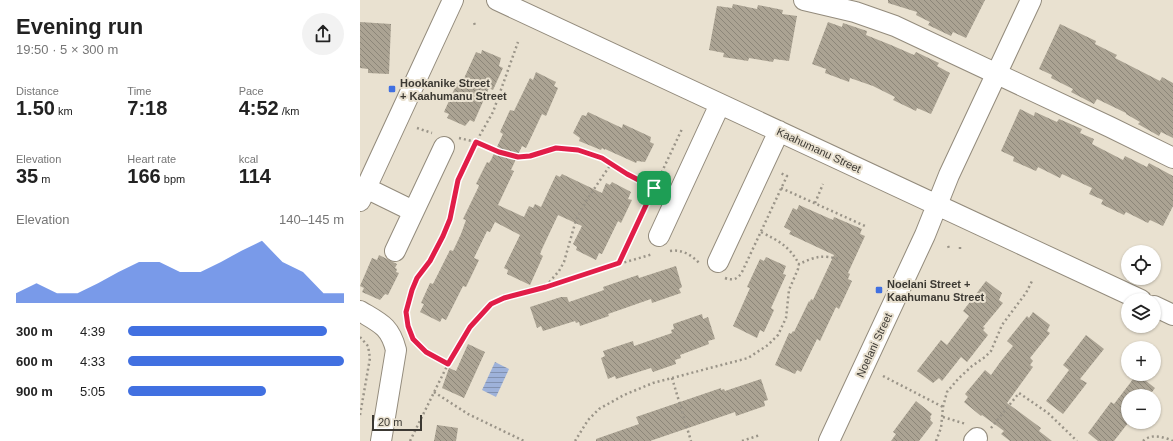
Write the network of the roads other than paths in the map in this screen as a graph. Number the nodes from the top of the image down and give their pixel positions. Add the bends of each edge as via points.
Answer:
1 (453, 0) edge
2 (497, 0) edge
3 (804, 0) edge
4 (1031, 0) edge
5 (996, 73) junction
6 (720, 104) junction
7 (779, 131) junction
8 (445, 140) road end
9 (1173, 158) edge
10 (363, 195) edge
11 (937, 205) junction
12 (413, 211) junction
13 (660, 247) road end
14 (395, 250) dead end
15 (718, 262) dead end
16 (1126, 293) edge
17 (1161, 309) edge
18 (360, 311) edge
19 (1173, 315) edge
20 (381, 441) edge
21 (829, 441) edge

1 - 10 street
2 - 6 street, Kaahumanu Street
3 - 5 street via 856,12 895,26
4 - 5 street, Noelani Street
5 - 9 street
5 - 11 street, Noelani Street
6 - 7 street, Kaahumanu Street
6 - 13 street
7 - 11 street, Kaahumanu Street
7 - 15 street
8 - 12 street
10 - 12 street
11 - 16 street, Kaahumanu Street
11 - 21 street, Noelani Street
12 - 14 street
17 - 19 street
18 - 20 street via 388,330 396,350

